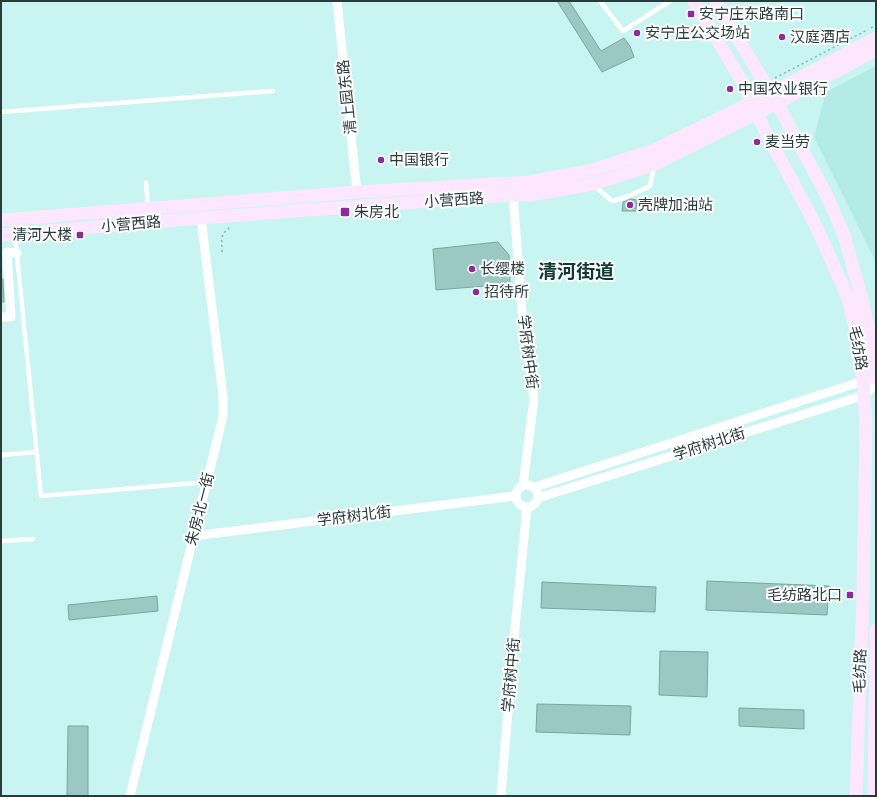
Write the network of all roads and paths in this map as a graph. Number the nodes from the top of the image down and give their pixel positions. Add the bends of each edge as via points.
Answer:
1 (337, 1) edge
2 (600, 1) edge
3 (670, 1) edge
4 (694, 1) edge
5 (715, 1) edge
6 (876, 38) edge
7 (876, 50) edge
8 (273, 91) dead end
9 (774, 98) junction
10 (754, 108) junction
11 (1, 112) edge
12 (655, 164) junction
13 (146, 183) dead end
14 (593, 184) junction
15 (357, 192) junction
16 (513, 195) junction
17 (148, 209) junction
18 (201, 218) junction
19 (7, 220) edge
20 (231, 226) dead end
21 (15, 233) junction
22 (1, 234) edge
23 (222, 252) dead end
24 (17, 253) junction
25 (4, 261) edge
26 (1, 317) edge
27 (873, 381) edge
28 (864, 395) junction
29 (36, 452) junction
30 (1, 455) edge
31 (207, 482) junction
32 (523, 484) junction
33 (535, 487) junction
34 (515, 496) junction
35 (538, 498) junction
36 (527, 507) junction
37 (193, 536) junction
38 (33, 539) dead end
39 (1, 542) edge
40 (876, 630) edge
41 (130, 796) edge
42 (501, 796) edge
43 (856, 796) edge
44 (874, 796) edge

1 - 15 street, 清上园东路
2 - 3 lane via 623,31
4 - 10 main road, 毛纺路 via 743,83
5 - 9 main road, 毛纺路
6 - 9 main road, 小营西路
7 - 9 main road, 小营西路
8 - 11 lane
9 - 10 main road, 小营西路
9 - 27 main road, 毛纺路 via 826,194 844,235 870,335
10 - 12 main road, 小营西路
10 - 15 main road, 小营西路 via 652,151 589,171 529,182
10 - 27 main road, 毛纺路 via 812,218 848,298 857,336
12 - 14 main road, 小营西路
12 - 14 lane via 650,186 629,196 612,200
13 - 17 lane
14 - 16 main road, 小营西路 via 530,195
15 - 17 main road, 小营西路
16 - 18 main road, 小营西路
16 - 32 street, 学府树中街 via 522,311 534,399
17 - 19 main road, 小营西路
18 - 21 main road, 小营西路
18 - 31 street, 朱房北一街 via 223,396 223,416
19 - 21 lane
20 - 23 path via 222,235
21 - 22 main road, 小营西路
21 - 24 lane
24 - 25 street via 7,252
24 - 29 lane
25 - 26 street via 11,317
27 - 28 main road, 毛纺路
27 - 33 street, 学府树北街
28 - 35 street, 学府树北街
28 - 43 main road, 毛纺路 via 866,425 863,595
29 - 30 lane
29 - 31 lane via 41,496
31 - 37 street, 朱房北一街
32 - 33 street
32 - 34 street
33 - 35 street
34 - 36 street via 518,503
34 - 37 street, 学府树北街
35 - 36 street via 533,506
36 - 42 street, 学府树中街
37 - 41 street, 朱房北一街
38 - 39 lane
40 - 44 main road, 毛纺路

